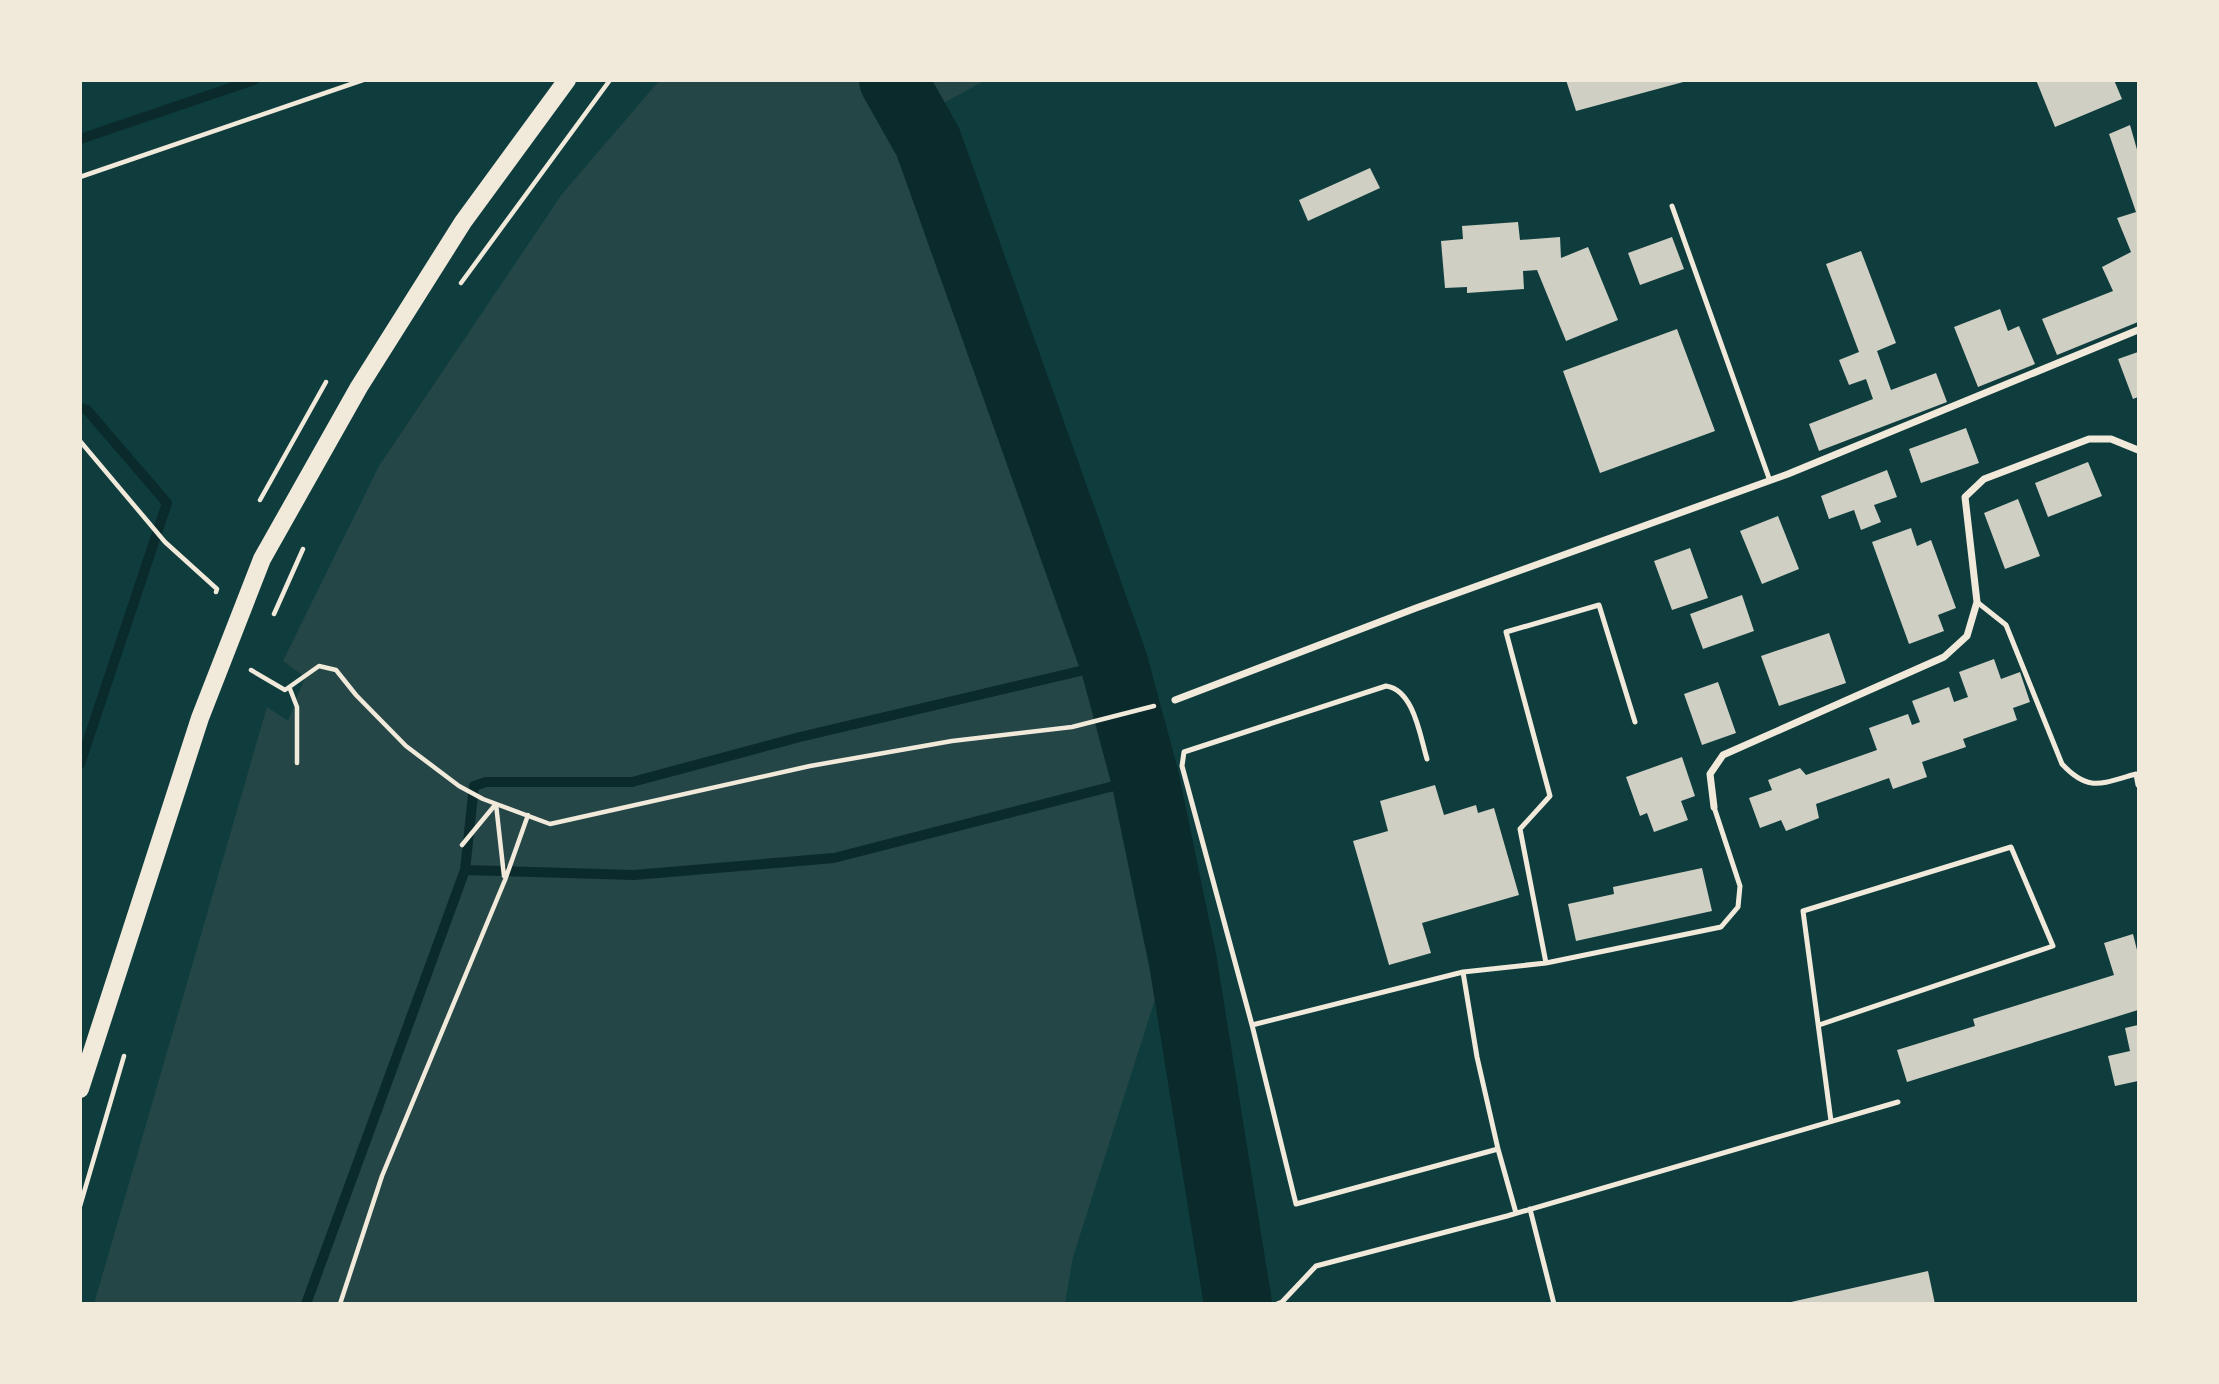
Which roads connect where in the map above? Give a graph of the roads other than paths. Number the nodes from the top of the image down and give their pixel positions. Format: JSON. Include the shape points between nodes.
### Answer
{"nodes":[{"id":1,"x":567,"y":80,"type":"edge"},
{"id":2,"x":1672,"y":206,"type":"dead end"},
{"id":3,"x":2138,"y":330,"type":"edge"},
{"id":4,"x":2138,"y":450,"type":"edge"},
{"id":5,"x":1770,"y":481,"type":"junction"},
{"id":6,"x":1977,"y":602,"type":"junction"},
{"id":7,"x":1175,"y":700,"type":"dead end"},
{"id":8,"x":1634,"y":722,"type":"dead end"},
{"id":9,"x":1427,"y":759,"type":"dead end"},
{"id":10,"x":2138,"y":785,"type":"edge"},
{"id":11,"x":1714,"y":807,"type":"joint"},
{"id":12,"x":1546,"y":963,"type":"junction"},
{"id":13,"x":1463,"y":972,"type":"junction"},
{"id":14,"x":1252,"y":1025,"type":"junction"},
{"id":15,"x":1819,"y":1025,"type":"junction"},
{"id":16,"x":80,"y":1089,"type":"edge"},
{"id":17,"x":1898,"y":1102,"type":"dead end"},
{"id":18,"x":1831,"y":1121,"type":"junction"},
{"id":19,"x":1498,"y":1149,"type":"junction"},
{"id":20,"x":1530,"y":1209,"type":"junction"},
{"id":21,"x":1516,"y":1213,"type":"junction"},
{"id":22,"x":1279,"y":1303,"type":"edge"},
{"id":23,"x":1554,"y":1304,"type":"edge"}],
"edges":[{"from":1,"to":16,"type":"main road","via":[[463,222],[359,387],[262,559],[200,718]]},
{"from":2,"to":5,"type":"lane"},
{"from":3,"to":5,"type":"street"},
{"from":4,"to":6,"type":"street","via":[[2111,439],[2089,439],[1984,479],[1965,497]]},
{"from":5,"to":7,"type":"street"},
{"from":6,"to":10,"type":"lane","via":[[2006,625],[2062,764],[2076,779],[2091,785],[2136,774]]},
{"from":6,"to":11,"type":"street","via":[[1967,636],[1944,657],[1723,755],[1710,774]]},
{"from":8,"to":12,"type":"lane","via":[[1599,605],[1506,632],[1550,796],[1520,829]]},
{"from":9,"to":14,"type":"lane","via":[[1407,701],[1394,687],[1386,686],[1184,752],[1182,766]]},
{"from":11,"to":12,"type":"lane","via":[[1740,886],[1738,907],[1721,927]]},
{"from":12,"to":13,"type":"lane"},
{"from":13,"to":14,"type":"lane"},
{"from":13,"to":19,"type":"lane"},
{"from":14,"to":19,"type":"lane","via":[[1296,1204]]},
{"from":15,"to":15,"type":"lane","via":[[1803,911],[2011,847],[2053,946]]},
{"from":15,"to":18,"type":"lane"},
{"from":17,"to":18,"type":"lane"},
{"from":18,"to":20,"type":"lane"},
{"from":19,"to":21,"type":"lane"},
{"from":20,"to":21,"type":"lane"},
{"from":20,"to":23,"type":"lane"},
{"from":21,"to":22,"type":"lane","via":[[1316,1266]]}]}
